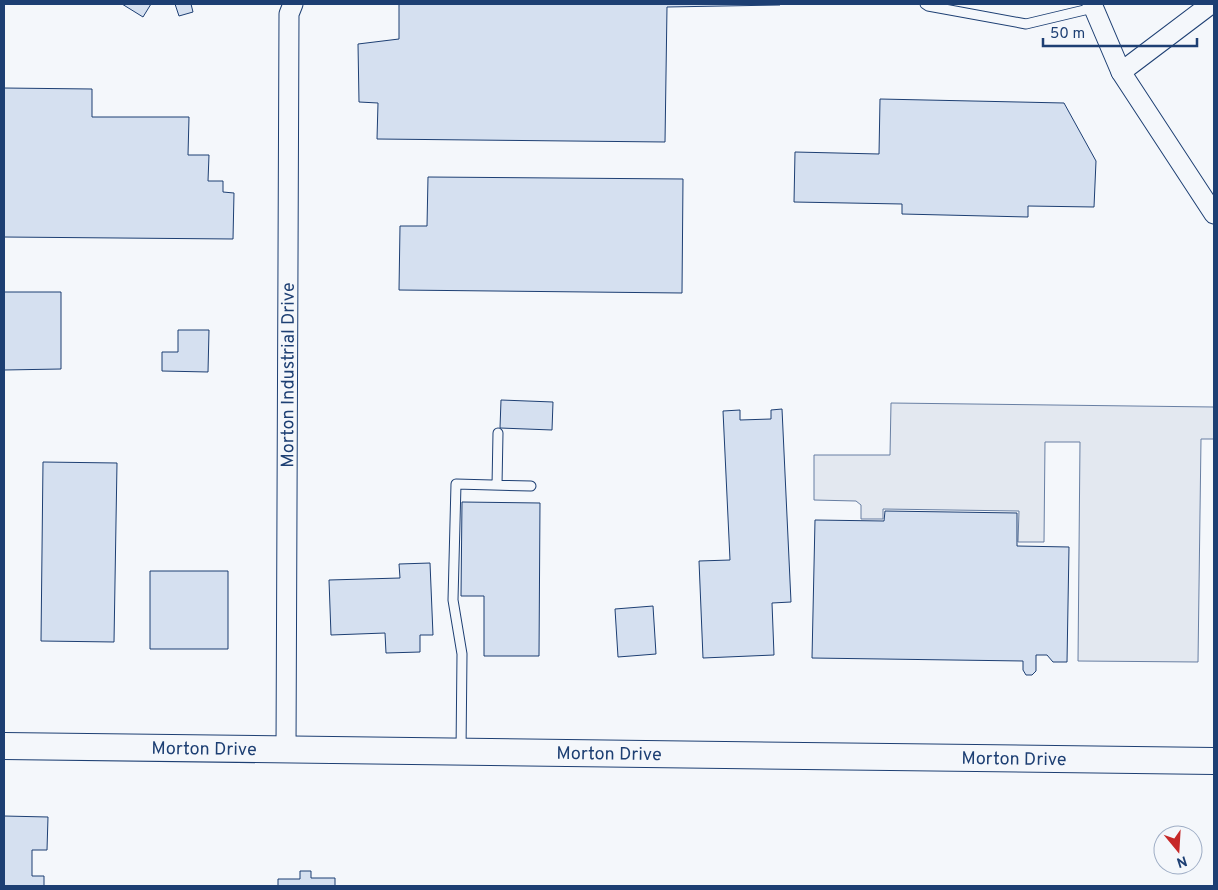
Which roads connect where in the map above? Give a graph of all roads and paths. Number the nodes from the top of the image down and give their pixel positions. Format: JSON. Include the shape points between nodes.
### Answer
{"nodes":[{"id":1,"x":293,"y":4,"type":"edge"},
{"id":2,"x":926,"y":4,"type":"edge"},
{"id":3,"x":1211,"y":4,"type":"edge"},
{"id":4,"x":1093,"y":6,"type":"edge"},
{"id":5,"x":960,"y":8,"type":"edge"},
{"id":6,"x":1121,"y":72,"type":"junction"},
{"id":7,"x":1214,"y":214,"type":"edge"},
{"id":8,"x":498,"y":434,"type":"dead end"},
{"id":9,"x":497,"y":485,"type":"junction"},
{"id":10,"x":531,"y":486,"type":"dead end"},
{"id":11,"x":4,"y":746,"type":"edge"},
{"id":12,"x":286,"y":749,"type":"junction"},
{"id":13,"x":461,"y":751,"type":"junction"},
{"id":14,"x":1214,"y":761,"type":"edge"}],
"edges":[{"from":1,"to":12,"type":"street","name":"Morton Industrial Drive","via":[[289,14]]},
{"from":2,"to":5,"type":"lane"},
{"from":3,"to":6,"type":"street"},
{"from":4,"to":5,"type":"lane","via":[[1026,24]]},
{"from":4,"to":6,"type":"street"},
{"from":6,"to":7,"type":"street"},
{"from":8,"to":9,"type":"lane"},
{"from":9,"to":10,"type":"lane"},
{"from":9,"to":13,"type":"lane","via":[[456,484],[453,600],[462,654]]},
{"from":11,"to":12,"type":"street","name":"Morton Drive"},
{"from":12,"to":13,"type":"street","name":"Morton Drive"},
{"from":13,"to":14,"type":"street","name":"Morton Drive"}]}
